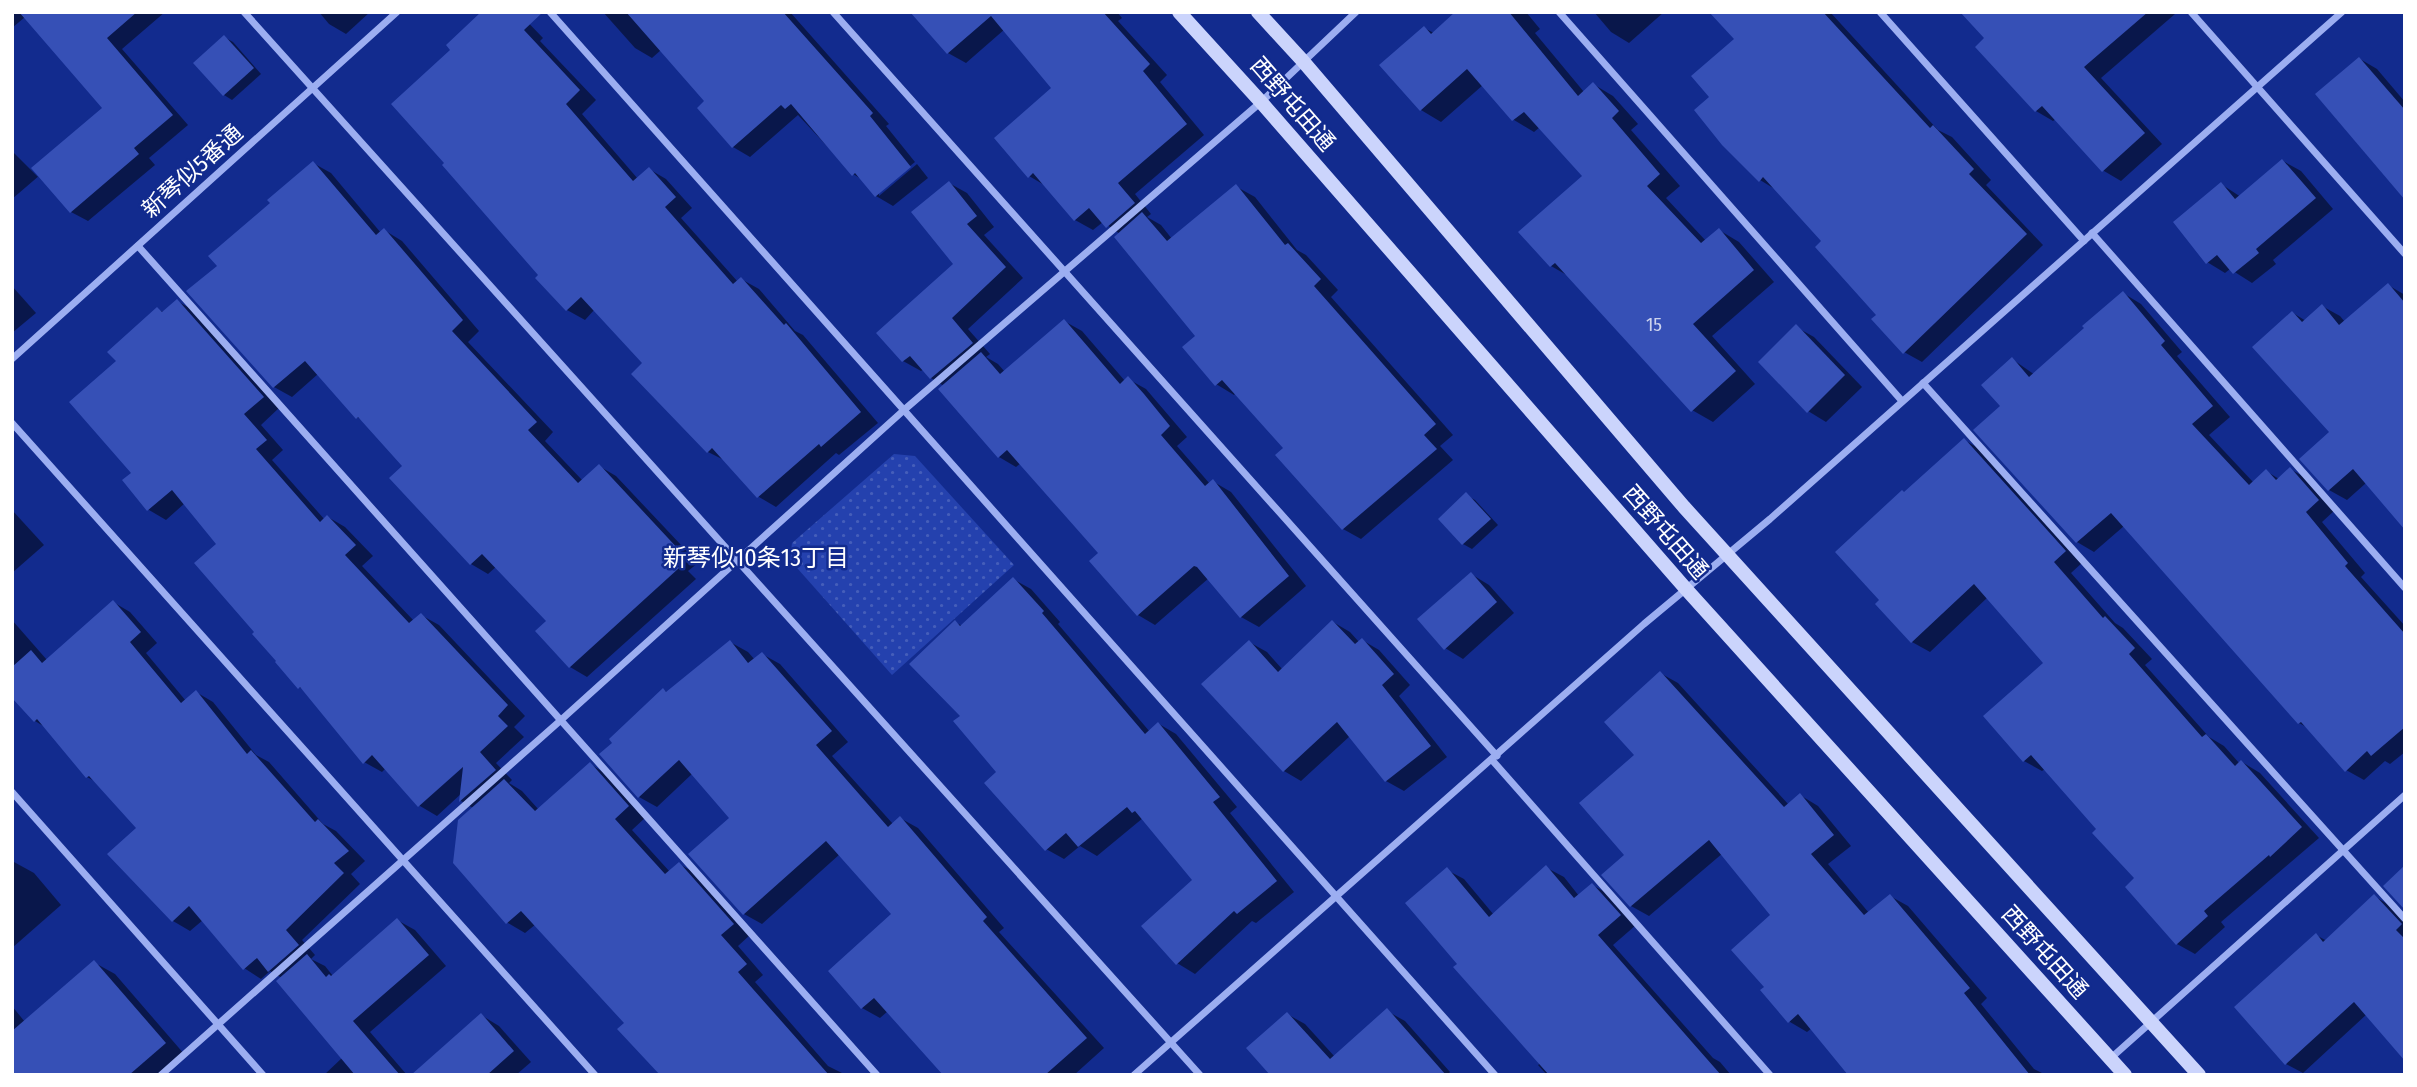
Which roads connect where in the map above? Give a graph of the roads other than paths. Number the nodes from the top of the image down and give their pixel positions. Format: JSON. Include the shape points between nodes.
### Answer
{"nodes":[{"id":1,"x":244,"y":12,"type":"edge"},
{"id":2,"x":397,"y":12,"type":"edge"},
{"id":3,"x":550,"y":12,"type":"edge"},
{"id":4,"x":833,"y":12,"type":"edge"},
{"id":5,"x":1180,"y":12,"type":"edge"},
{"id":6,"x":1258,"y":12,"type":"edge"},
{"id":7,"x":1356,"y":12,"type":"edge"},
{"id":8,"x":1559,"y":12,"type":"edge"},
{"id":9,"x":1880,"y":12,"type":"edge"},
{"id":10,"x":2191,"y":12,"type":"edge"},
{"id":11,"x":2342,"y":12,"type":"edge"},
{"id":12,"x":1302,"y":60,"type":"junction"},
{"id":13,"x":2257,"y":87,"type":"junction"},
{"id":14,"x":313,"y":88,"type":"junction"},
{"id":15,"x":1261,"y":102,"type":"junction"},
{"id":16,"x":2092,"y":233,"type":"junction"},
{"id":17,"x":2084,"y":241,"type":"junction"},
{"id":18,"x":138,"y":246,"type":"junction"},
{"id":19,"x":2405,"y":254,"type":"edge"},
{"id":20,"x":1063,"y":270,"type":"junction"},
{"id":21,"x":12,"y":359,"type":"edge"},
{"id":22,"x":1923,"y":383,"type":"junction"},
{"id":23,"x":1902,"y":401,"type":"junction"},
{"id":24,"x":904,"y":410,"type":"junction"},
{"id":25,"x":12,"y":424,"type":"edge"},
{"id":26,"x":1727,"y":555,"type":"junction"},
{"id":27,"x":737,"y":559,"type":"junction"},
{"id":28,"x":2405,"y":588,"type":"edge"},
{"id":29,"x":1686,"y":589,"type":"junction"},
{"id":30,"x":561,"y":720,"type":"junction"},
{"id":31,"x":1494,"y":758,"type":"junction"},
{"id":32,"x":12,"y":792,"type":"edge"},
{"id":33,"x":2405,"y":795,"type":"edge"},
{"id":34,"x":15,"y":802,"type":"edge"},
{"id":35,"x":2343,"y":849,"type":"junction"},
{"id":36,"x":402,"y":860,"type":"junction"},
{"id":37,"x":1336,"y":897,"type":"junction"},
{"id":38,"x":2405,"y":919,"type":"edge"},
{"id":39,"x":2153,"y":1022,"type":"junction"},
{"id":40,"x":218,"y":1024,"type":"junction"},
{"id":41,"x":1171,"y":1042,"type":"junction"},
{"id":42,"x":2110,"y":1059,"type":"junction"},
{"id":43,"x":162,"y":1075,"type":"edge"},
{"id":44,"x":263,"y":1075,"type":"edge"},
{"id":45,"x":595,"y":1075,"type":"edge"},
{"id":46,"x":877,"y":1075,"type":"edge"},
{"id":47,"x":1133,"y":1075,"type":"edge"},
{"id":48,"x":1200,"y":1075,"type":"edge"},
{"id":49,"x":1495,"y":1075,"type":"edge"},
{"id":50,"x":1770,"y":1075,"type":"edge"},
{"id":51,"x":2125,"y":1075,"type":"edge"},
{"id":52,"x":2199,"y":1075,"type":"edge"}],
"edges":[{"from":1,"to":14,"type":"street"},
{"from":2,"to":14,"type":"street","name":"新琴似5番通"},
{"from":3,"to":24,"type":"street"},
{"from":4,"to":20,"type":"street"},
{"from":5,"to":15,"type":"street","name":"西野屯田通"},
{"from":6,"to":12,"type":"street","name":"西野屯田通"},
{"from":7,"to":12,"type":"street"},
{"from":8,"to":23,"type":"street"},
{"from":9,"to":17,"type":"street"},
{"from":10,"to":13,"type":"street"},
{"from":11,"to":13,"type":"street"},
{"from":12,"to":15,"type":"street"},
{"from":12,"to":26,"type":"street","name":"西野屯田通"},
{"from":13,"to":16,"type":"street"},
{"from":13,"to":19,"type":"street"},
{"from":14,"to":18,"type":"street","name":"新琴似5番通"},
{"from":14,"to":27,"type":"street"},
{"from":15,"to":20,"type":"street"},
{"from":15,"to":29,"type":"street","name":"西野屯田通"},
{"from":16,"to":17,"type":"street"},
{"from":16,"to":28,"type":"street"},
{"from":17,"to":22,"type":"street"},
{"from":18,"to":21,"type":"street","name":"新琴似5番通"},
{"from":18,"to":30,"type":"street"},
{"from":20,"to":24,"type":"street"},
{"from":20,"to":31,"type":"street"},
{"from":22,"to":23,"type":"street"},
{"from":22,"to":35,"type":"street"},
{"from":23,"to":26,"type":"street"},
{"from":24,"to":27,"type":"street"},
{"from":24,"to":37,"type":"street"},
{"from":25,"to":36,"type":"street"},
{"from":26,"to":29,"type":"street"},
{"from":26,"to":39,"type":"street","name":"西野屯田通"},
{"from":27,"to":30,"type":"street"},
{"from":27,"to":41,"type":"street"},
{"from":29,"to":31,"type":"street"},
{"from":29,"to":42,"type":"street","name":"西野屯田通"},
{"from":30,"to":36,"type":"street"},
{"from":30,"to":46,"type":"street"},
{"from":31,"to":37,"type":"street"},
{"from":31,"to":50,"type":"street"},
{"from":32,"to":34,"type":"street"},
{"from":33,"to":35,"type":"street"},
{"from":34,"to":40,"type":"street"},
{"from":35,"to":38,"type":"street"},
{"from":35,"to":39,"type":"street"},
{"from":36,"to":40,"type":"street"},
{"from":36,"to":45,"type":"street"},
{"from":37,"to":41,"type":"street"},
{"from":37,"to":49,"type":"street"},
{"from":39,"to":42,"type":"street"},
{"from":39,"to":52,"type":"street","name":"西野屯田通"},
{"from":40,"to":43,"type":"street"},
{"from":40,"to":44,"type":"street"},
{"from":41,"to":47,"type":"street"},
{"from":41,"to":48,"type":"street"},
{"from":42,"to":51,"type":"street","name":"西野屯田通"}]}
